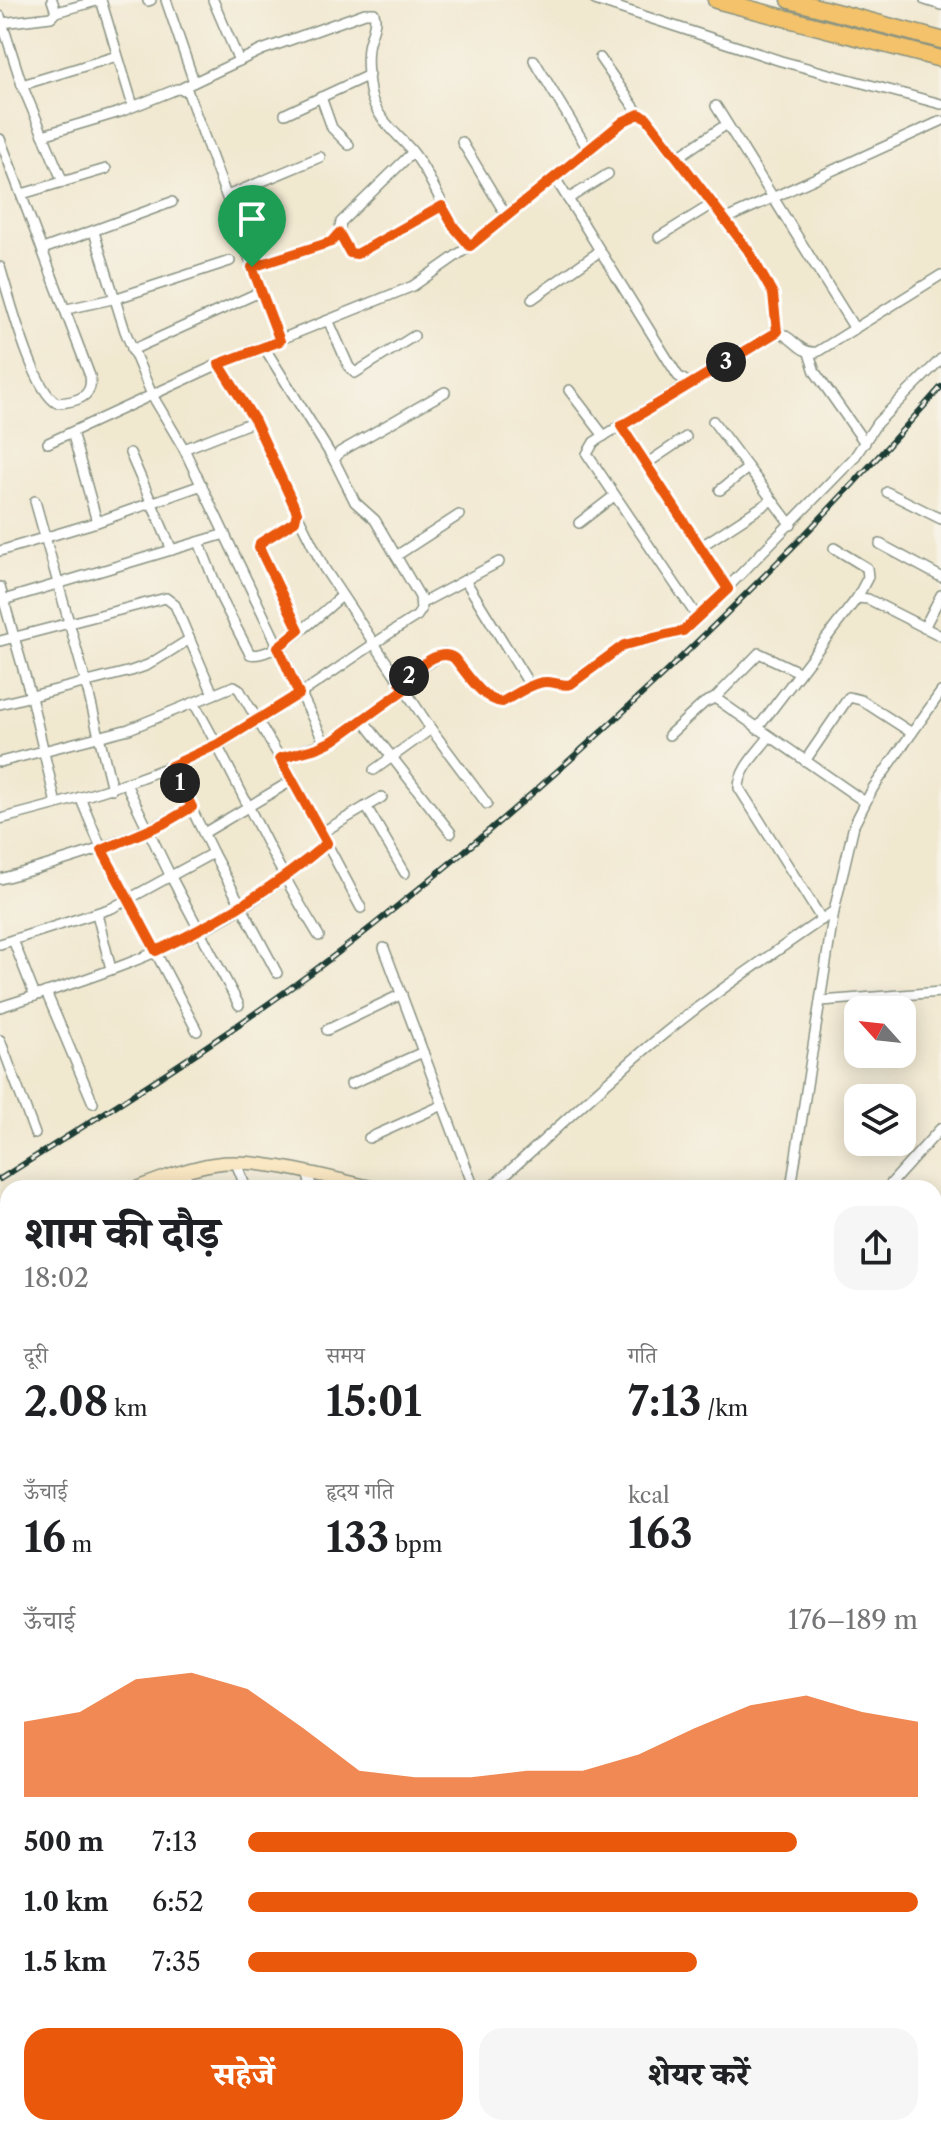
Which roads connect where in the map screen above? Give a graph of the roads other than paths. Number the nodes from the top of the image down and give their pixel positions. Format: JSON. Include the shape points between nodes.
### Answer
{"nodes":[{"id":1,"x":52,"y":0,"type":"edge"},
{"id":2,"x":101,"y":0,"type":"edge"},
{"id":3,"x":166,"y":0,"type":"edge"},
{"id":4,"x":213,"y":0,"type":"edge"},
{"id":5,"x":595,"y":0,"type":"edge"},
{"id":6,"x":716,"y":0,"type":"edge"},
{"id":7,"x":790,"y":0,"type":"edge"},
{"id":8,"x":925,"y":0,"type":"edge"},
{"id":9,"x":941,"y":5,"type":"edge"},
{"id":10,"x":56,"y":12,"type":"junction"},
{"id":11,"x":1,"y":20,"type":"edge"},
{"id":12,"x":4,"y":38,"type":"edge"},
{"id":13,"x":941,"y":40,"type":"edge"},
{"id":14,"x":117,"y":56,"type":"junction"},
{"id":15,"x":600,"y":58,"type":"dead end"},
{"id":16,"x":941,"y":59,"type":"edge"},
{"id":17,"x":534,"y":60,"type":"dead end"},
{"id":18,"x":239,"y":61,"type":"junction"},
{"id":19,"x":369,"y":75,"type":"junction"},
{"id":20,"x":194,"y":82,"type":"junction"},
{"id":21,"x":22,"y":85,"type":"junction"},
{"id":22,"x":182,"y":88,"type":"junction"},
{"id":23,"x":321,"y":97,"type":"junction"},
{"id":24,"x":941,"y":104,"type":"edge"},
{"id":25,"x":133,"y":106,"type":"junction"},
{"id":26,"x":716,"y":106,"type":"dead end"},
{"id":27,"x":285,"y":114,"type":"dead end"},
{"id":28,"x":639,"y":114,"type":"junction"},
{"id":29,"x":941,"y":121,"type":"edge"},
{"id":30,"x":727,"y":124,"type":"junction"},
{"id":31,"x":43,"y":135,"type":"junction"},
{"id":32,"x":0,"y":139,"type":"edge"},
{"id":33,"x":462,"y":142,"type":"dead end"},
{"id":34,"x":349,"y":145,"type":"dead end"},
{"id":35,"x":589,"y":151,"type":"junction"},
{"id":36,"x":412,"y":153,"type":"junction"},
{"id":37,"x":320,"y":157,"type":"dead end"},
{"id":38,"x":678,"y":157,"type":"junction"},
{"id":39,"x":106,"y":169,"type":"dead end"},
{"id":40,"x":608,"y":174,"type":"dead end"},
{"id":41,"x":555,"y":178,"type":"junction"},
{"id":42,"x":63,"y":182,"type":"junction"},
{"id":43,"x":22,"y":194,"type":"junction"},
{"id":44,"x":227,"y":196,"type":"junction"},
{"id":45,"x":774,"y":197,"type":"junction"},
{"id":46,"x":568,"y":199,"type":"junction"},
{"id":47,"x":172,"y":202,"type":"dead end"},
{"id":48,"x":714,"y":203,"type":"junction"},
{"id":49,"x":442,"y":206,"type":"junction"},
{"id":50,"x":506,"y":215,"type":"junction"},
{"id":51,"x":726,"y":219,"type":"junction"},
{"id":52,"x":94,"y":232,"type":"junction"},
{"id":53,"x":339,"y":233,"type":"junction"},
{"id":54,"x":659,"y":237,"type":"dead end"},
{"id":55,"x":470,"y":246,"type":"junction"},
{"id":56,"x":43,"y":249,"type":"junction"},
{"id":57,"x":600,"y":251,"type":"junction"},
{"id":58,"x":230,"y":261,"type":"dead end"},
{"id":59,"x":0,"y":267,"type":"edge"},
{"id":60,"x":252,"y":267,"type":"junction"},
{"id":61,"x":941,"y":275,"type":"edge"},
{"id":62,"x":262,"y":291,"type":"junction"},
{"id":63,"x":117,"y":298,"type":"junction"},
{"id":64,"x":532,"y":299,"type":"dead end"},
{"id":65,"x":67,"y":309,"type":"junction"},
{"id":66,"x":329,"y":322,"type":"junction"},
{"id":67,"x":855,"y":329,"type":"junction"},
{"id":68,"x":777,"y":332,"type":"junction"},
{"id":69,"x":414,"y":336,"type":"dead end"},
{"id":70,"x":280,"y":341,"type":"junction"},
{"id":71,"x":264,"y":347,"type":"junction"},
{"id":72,"x":132,"y":350,"type":"junction"},
{"id":73,"x":809,"y":353,"type":"junction"},
{"id":74,"x":941,"y":359,"type":"edge"},
{"id":75,"x":219,"y":364,"type":"junction"},
{"id":76,"x":689,"y":383,"type":"junction"},
{"id":77,"x":569,"y":390,"type":"dead end"},
{"id":78,"x":445,"y":392,"type":"dead end"},
{"id":79,"x":152,"y":395,"type":"junction"},
{"id":80,"x":255,"y":421,"type":"junction"},
{"id":81,"x":713,"y":421,"type":"dead end"},
{"id":82,"x":621,"y":426,"type":"junction"},
{"id":83,"x":72,"y":432,"type":"junction"},
{"id":84,"x":604,"y":436,"type":"junction"},
{"id":85,"x":686,"y":437,"type":"dead end"},
{"id":86,"x":48,"y":443,"type":"dead end"},
{"id":87,"x":865,"y":443,"type":"junction"},
{"id":88,"x":184,"y":449,"type":"junction"},
{"id":89,"x":130,"y":453,"type":"dead end"},
{"id":90,"x":334,"y":460,"type":"junction"},
{"id":91,"x":646,"y":464,"type":"junction"},
{"id":92,"x":748,"y":468,"type":"junction"},
{"id":93,"x":202,"y":485,"type":"junction"},
{"id":94,"x":720,"y":490,"type":"dead end"},
{"id":95,"x":887,"y":492,"type":"dead end"},
{"id":96,"x":614,"y":496,"type":"junction"},
{"id":97,"x":772,"y":500,"type":"junction"},
{"id":98,"x":35,"y":501,"type":"dead end"},
{"id":99,"x":150,"y":504,"type":"junction"},
{"id":100,"x":459,"y":515,"type":"dead end"},
{"id":101,"x":298,"y":516,"type":"junction"},
{"id":102,"x":941,"y":519,"type":"edge"},
{"id":103,"x":97,"y":522,"type":"junction"},
{"id":104,"x":579,"y":523,"type":"dead end"},
{"id":105,"x":791,"y":525,"type":"junction"},
{"id":106,"x":225,"y":534,"type":"junction"},
{"id":107,"x":45,"y":536,"type":"junction"},
{"id":108,"x":199,"y":542,"type":"junction"},
{"id":109,"x":880,"y":544,"type":"dead end"},
{"id":110,"x":700,"y":547,"type":"junction"},
{"id":111,"x":834,"y":548,"type":"dead end"},
{"id":112,"x":172,"y":550,"type":"junction"},
{"id":113,"x":0,"y":551,"type":"edge"},
{"id":114,"x":396,"y":556,"type":"junction"},
{"id":115,"x":499,"y":562,"type":"dead end"},
{"id":116,"x":941,"y":577,"type":"edge"},
{"id":117,"x":465,"y":580,"type":"junction"},
{"id":118,"x":58,"y":583,"type":"junction"},
{"id":119,"x":0,"y":587,"type":"edge"},
{"id":120,"x":728,"y":589,"type":"junction"},
{"id":121,"x":941,"y":595,"type":"edge"},
{"id":122,"x":342,"y":596,"type":"junction"},
{"id":123,"x":857,"y":598,"type":"junction"},
{"id":124,"x":2,"y":601,"type":"edge"},
{"id":125,"x":422,"y":603,"type":"junction"},
{"id":126,"x":698,"y":618,"type":"junction"},
{"id":127,"x":69,"y":623,"type":"junction"},
{"id":128,"x":924,"y":628,"type":"junction"},
{"id":129,"x":299,"y":630,"type":"junction"},
{"id":130,"x":941,"y":636,"type":"edge"},
{"id":131,"x":14,"y":638,"type":"junction"},
{"id":132,"x":190,"y":639,"type":"junction"},
{"id":133,"x":0,"y":641,"type":"edge"},
{"id":134,"x":374,"y":642,"type":"junction"},
{"id":135,"x":278,"y":647,"type":"junction"},
{"id":136,"x":799,"y":672,"type":"junction"},
{"id":137,"x":86,"y":683,"type":"junction"},
{"id":138,"x":402,"y":686,"type":"junction"},
{"id":139,"x":531,"y":687,"type":"junction"},
{"id":140,"x":941,"y":692,"type":"edge"},
{"id":141,"x":213,"y":694,"type":"junction"},
{"id":142,"x":299,"y":694,"type":"junction"},
{"id":143,"x":31,"y":697,"type":"junction"},
{"id":144,"x":715,"y":698,"type":"junction"},
{"id":145,"x":194,"y":703,"type":"junction"},
{"id":146,"x":0,"y":704,"type":"edge"},
{"id":147,"x":937,"y":706,"type":"edge"},
{"id":148,"x":363,"y":720,"type":"junction"},
{"id":149,"x":258,"y":721,"type":"junction"},
{"id":150,"x":431,"y":729,"type":"junction"},
{"id":151,"x":757,"y":729,"type":"junction"},
{"id":152,"x":912,"y":733,"type":"junction"},
{"id":153,"x":669,"y":735,"type":"dead end"},
{"id":154,"x":769,"y":737,"type":"junction"},
{"id":155,"x":98,"y":738,"type":"junction"},
{"id":156,"x":218,"y":744,"type":"junction"},
{"id":157,"x":325,"y":744,"type":"junction"},
{"id":158,"x":43,"y":752,"type":"junction"},
{"id":159,"x":280,"y":758,"type":"junction"},
{"id":160,"x":392,"y":758,"type":"junction"},
{"id":161,"x":805,"y":761,"type":"junction"},
{"id":162,"x":0,"y":762,"type":"edge"},
{"id":163,"x":171,"y":766,"type":"junction"},
{"id":164,"x":374,"y":770,"type":"dead end"},
{"id":165,"x":293,"y":780,"type":"junction"},
{"id":166,"x":126,"y":784,"type":"junction"},
{"id":167,"x":112,"y":789,"type":"junction"},
{"id":168,"x":80,"y":797,"type":"junction"},
{"id":169,"x":382,"y":797,"type":"dead end"},
{"id":170,"x":865,"y":802,"type":"junction"},
{"id":171,"x":56,"y":804,"type":"junction"},
{"id":172,"x":487,"y":804,"type":"dead end"},
{"id":173,"x":366,"y":806,"type":"junction"},
{"id":174,"x":192,"y":807,"type":"junction"},
{"id":175,"x":248,"y":808,"type":"junction"},
{"id":176,"x":0,"y":819,"type":"edge"},
{"id":177,"x":147,"y":829,"type":"junction"},
{"id":178,"x":204,"y":833,"type":"junction"},
{"id":179,"x":321,"y":833,"type":"junction"},
{"id":180,"x":451,"y":833,"type":"dead end"},
{"id":181,"x":327,"y":843,"type":"junction"},
{"id":182,"x":102,"y":850,"type":"junction"},
{"id":183,"x":213,"y":853,"type":"junction"},
{"id":184,"x":405,"y":873,"type":"dead end"},
{"id":185,"x":170,"y":875,"type":"junction"},
{"id":186,"x":0,"y":879,"type":"edge"},
{"id":187,"x":284,"y":879,"type":"junction"},
{"id":188,"x":129,"y":900,"type":"junction"},
{"id":189,"x":242,"y":907,"type":"junction"},
{"id":190,"x":361,"y":908,"type":"dead end"},
{"id":191,"x":834,"y":911,"type":"junction"},
{"id":192,"x":97,"y":914,"type":"junction"},
{"id":193,"x":822,"y":920,"type":"junction"},
{"id":194,"x":200,"y":931,"type":"junction"},
{"id":195,"x":319,"y":936,"type":"dead end"},
{"id":196,"x":13,"y":940,"type":"junction"},
{"id":197,"x":0,"y":944,"type":"edge"},
{"id":198,"x":384,"y":948,"type":"dead end"},
{"id":199,"x":156,"y":951,"type":"junction"},
{"id":200,"x":111,"y":969,"type":"junction"},
{"id":201,"x":277,"y":973,"type":"dead end"},
{"id":202,"x":46,"y":992,"type":"junction"},
{"id":203,"x":941,"y":992,"type":"edge"},
{"id":204,"x":402,"y":994,"type":"junction"},
{"id":205,"x":35,"y":996,"type":"junction"},
{"id":206,"x":821,"y":1001,"type":"junction"},
{"id":207,"x":239,"y":1005,"type":"dead end"},
{"id":208,"x":0,"y":1007,"type":"edge"},
{"id":209,"x":327,"y":1030,"type":"dead end"},
{"id":210,"x":197,"y":1031,"type":"dead end"},
{"id":211,"x":0,"y":1040,"type":"edge"},
{"id":212,"x":423,"y":1052,"type":"junction"},
{"id":213,"x":351,"y":1084,"type":"dead end"},
{"id":214,"x":93,"y":1103,"type":"dead end"},
{"id":215,"x":443,"y":1105,"type":"junction"},
{"id":216,"x":941,"y":1128,"type":"edge"},
{"id":217,"x":35,"y":1134,"type":"dead end"},
{"id":218,"x":369,"y":1138,"type":"dead end"},
{"id":219,"x":236,"y":1163,"type":"junction"},
{"id":220,"x":184,"y":1171,"type":"junction"},
{"id":221,"x":307,"y":1173,"type":"junction"},
{"id":222,"x":159,"y":1180,"type":"edge"},
{"id":223,"x":187,"y":1180,"type":"edge"},
{"id":224,"x":243,"y":1180,"type":"edge"},
{"id":225,"x":309,"y":1180,"type":"edge"},
{"id":226,"x":339,"y":1180,"type":"edge"},
{"id":227,"x":471,"y":1180,"type":"edge"},
{"id":228,"x":499,"y":1180,"type":"edge"},
{"id":229,"x":792,"y":1180,"type":"edge"},
{"id":230,"x":894,"y":1180,"type":"edge"}],
"edges":[{"from":1,"to":10,"type":"street"},
{"from":2,"to":10,"type":"street"},
{"from":2,"to":14,"type":"street"},
{"from":3,"to":20,"type":"street"},
{"from":4,"to":18,"type":"street"},
{"from":5,"to":24,"type":"street","via":[[781,61]]},
{"from":6,"to":16,"type":"highway"},
{"from":7,"to":13,"type":"highway"},
{"from":8,"to":9,"type":"street"},
{"from":10,"to":11,"type":"street","via":[[51,17]]},
{"from":11,"to":12,"type":"street"},
{"from":12,"to":21,"type":"street"},
{"from":14,"to":21,"type":"street"},
{"from":14,"to":25,"type":"street"},
{"from":15,"to":28,"type":"street"},
{"from":17,"to":35,"type":"street"},
{"from":18,"to":19,"type":"street","via":[[370,12],[376,17],[368,45]]},
{"from":18,"to":20,"type":"street"},
{"from":19,"to":23,"type":"street"},
{"from":19,"to":36,"type":"street","via":[[380,116]]},
{"from":20,"to":22,"type":"street"},
{"from":21,"to":31,"type":"street"},
{"from":22,"to":25,"type":"street"},
{"from":22,"to":44,"type":"street","via":[[189,94]]},
{"from":23,"to":27,"type":"street"},
{"from":23,"to":34,"type":"street","via":[[332,128]]},
{"from":25,"to":31,"type":"street"},
{"from":26,"to":30,"type":"street"},
{"from":28,"to":35,"type":"street"},
{"from":28,"to":38,"type":"street"},
{"from":29,"to":45,"type":"street"},
{"from":30,"to":38,"type":"street"},
{"from":30,"to":45,"type":"street"},
{"from":31,"to":42,"type":"street"},
{"from":32,"to":43,"type":"street"},
{"from":33,"to":50,"type":"street"},
{"from":35,"to":41,"type":"street"},
{"from":36,"to":49,"type":"street"},
{"from":36,"to":53,"type":"street","via":[[345,218]]},
{"from":37,"to":44,"type":"street"},
{"from":38,"to":48,"type":"street"},
{"from":39,"to":42,"type":"street"},
{"from":40,"to":46,"type":"street"},
{"from":41,"to":46,"type":"street"},
{"from":41,"to":50,"type":"street"},
{"from":42,"to":43,"type":"street"},
{"from":43,"to":56,"type":"street"},
{"from":44,"to":60,"type":"street"},
{"from":45,"to":51,"type":"street"},
{"from":45,"to":67,"type":"street"},
{"from":46,"to":57,"type":"street"},
{"from":47,"to":52,"type":"street"},
{"from":48,"to":51,"type":"street"},
{"from":48,"to":54,"type":"street"},
{"from":49,"to":53,"type":"street","via":[[357,254],[350,253]]},
{"from":49,"to":55,"type":"street"},
{"from":50,"to":55,"type":"street"},
{"from":51,"to":68,"type":"street","via":[[769,285]]},
{"from":52,"to":56,"type":"street"},
{"from":52,"to":63,"type":"street"},
{"from":53,"to":60,"type":"street","via":[[331,242]]},
{"from":55,"to":66,"type":"street","via":[[413,286]]},
{"from":56,"to":65,"type":"street"},
{"from":57,"to":64,"type":"street"},
{"from":57,"to":76,"type":"street","via":[[678,376]]},
{"from":58,"to":63,"type":"street"},
{"from":59,"to":65,"type":"street","via":[[39,379],[49,398],[62,404],[84,397],[92,383]]},
{"from":60,"to":62,"type":"street"},
{"from":61,"to":67,"type":"street"},
{"from":62,"to":70,"type":"street"},
{"from":62,"to":72,"type":"street"},
{"from":63,"to":65,"type":"street"},
{"from":63,"to":72,"type":"street"},
{"from":66,"to":69,"type":"street","via":[[355,373]]},
{"from":66,"to":70,"type":"street"},
{"from":67,"to":73,"type":"street"},
{"from":68,"to":73,"type":"street"},
{"from":68,"to":76,"type":"street"},
{"from":70,"to":71,"type":"street"},
{"from":71,"to":75,"type":"street"},
{"from":71,"to":90,"type":"street"},
{"from":72,"to":79,"type":"street"},
{"from":73,"to":87,"type":"street","via":[[815,372]]},
{"from":74,"to":87,"type":"street","via":[[877,423]]},
{"from":75,"to":79,"type":"street"},
{"from":75,"to":80,"type":"street"},
{"from":76,"to":82,"type":"street"},
{"from":77,"to":84,"type":"street"},
{"from":78,"to":90,"type":"street"},
{"from":79,"to":83,"type":"street"},
{"from":79,"to":88,"type":"street"},
{"from":80,"to":88,"type":"street"},
{"from":80,"to":101,"type":"street"},
{"from":81,"to":92,"type":"street"},
{"from":82,"to":84,"type":"street"},
{"from":82,"to":91,"type":"street"},
{"from":83,"to":86,"type":"street"},
{"from":83,"to":103,"type":"street"},
{"from":84,"to":96,"type":"street","via":[[587,454]]},
{"from":85,"to":91,"type":"street"},
{"from":87,"to":105,"type":"street"},
{"from":88,"to":93,"type":"street"},
{"from":89,"to":99,"type":"street"},
{"from":90,"to":114,"type":"street","via":[[355,502],[375,520]]},
{"from":91,"to":110,"type":"street"},
{"from":92,"to":94,"type":"street"},
{"from":92,"to":97,"type":"street"},
{"from":93,"to":99,"type":"street"},
{"from":93,"to":106,"type":"street"},
{"from":95,"to":102,"type":"street"},
{"from":96,"to":104,"type":"street"},
{"from":96,"to":126,"type":"street"},
{"from":97,"to":105,"type":"street"},
{"from":97,"to":110,"type":"street"},
{"from":98,"to":107,"type":"street"},
{"from":99,"to":103,"type":"street"},
{"from":99,"to":112,"type":"street"},
{"from":100,"to":114,"type":"street"},
{"from":101,"to":122,"type":"street"},
{"from":101,"to":129,"type":"street","via":[[259,547]]},
{"from":103,"to":107,"type":"street"},
{"from":105,"to":120,"type":"street"},
{"from":106,"to":108,"type":"street"},
{"from":106,"to":135,"type":"street"},
{"from":107,"to":113,"type":"street"},
{"from":107,"to":118,"type":"street"},
{"from":108,"to":112,"type":"street"},
{"from":108,"to":135,"type":"street","via":[[247,651],[259,656]]},
{"from":109,"to":116,"type":"street"},
{"from":110,"to":120,"type":"street"},
{"from":111,"to":123,"type":"street","via":[[867,568]]},
{"from":112,"to":118,"type":"street"},
{"from":114,"to":125,"type":"street"},
{"from":115,"to":117,"type":"street"},
{"from":117,"to":125,"type":"street"},
{"from":117,"to":139,"type":"street"},
{"from":118,"to":124,"type":"street"},
{"from":118,"to":127,"type":"street"},
{"from":119,"to":124,"type":"street"},
{"from":120,"to":126,"type":"street"},
{"from":121,"to":128,"type":"street"},
{"from":122,"to":129,"type":"street"},
{"from":122,"to":134,"type":"street"},
{"from":123,"to":128,"type":"street"},
{"from":123,"to":136,"type":"street"},
{"from":124,"to":131,"type":"street"},
{"from":125,"to":134,"type":"street","via":[[417,616]]},
{"from":126,"to":139,"type":"street","via":[[677,634],[624,645],[571,684]]},
{"from":127,"to":131,"type":"street"},
{"from":127,"to":132,"type":"street","via":[[166,598],[175,605]]},
{"from":127,"to":137,"type":"street"},
{"from":128,"to":130,"type":"street"},
{"from":129,"to":135,"type":"street"},
{"from":131,"to":133,"type":"street"},
{"from":131,"to":143,"type":"street"},
{"from":132,"to":137,"type":"street","via":[[148,665]]},
{"from":132,"to":141,"type":"street"},
{"from":134,"to":138,"type":"street"},
{"from":134,"to":142,"type":"street"},
{"from":135,"to":142,"type":"street"},
{"from":136,"to":144,"type":"street","via":[[759,653]]},
{"from":136,"to":151,"type":"street"},
{"from":137,"to":143,"type":"street"},
{"from":137,"to":155,"type":"street"},
{"from":138,"to":139,"type":"street","via":[[444,653],[496,702]]},
{"from":138,"to":148,"type":"street"},
{"from":138,"to":150,"type":"street"},
{"from":140,"to":147,"type":"street"},
{"from":141,"to":145,"type":"street"},
{"from":141,"to":149,"type":"street","via":[[239,689]]},
{"from":142,"to":149,"type":"street"},
{"from":142,"to":157,"type":"street"},
{"from":143,"to":146,"type":"street"},
{"from":143,"to":158,"type":"street"},
{"from":144,"to":151,"type":"street"},
{"from":144,"to":153,"type":"street"},
{"from":145,"to":155,"type":"street"},
{"from":145,"to":156,"type":"street"},
{"from":147,"to":152,"type":"street"},
{"from":148,"to":157,"type":"street"},
{"from":148,"to":160,"type":"street"},
{"from":149,"to":156,"type":"street"},
{"from":149,"to":159,"type":"street"},
{"from":150,"to":160,"type":"street"},
{"from":150,"to":172,"type":"street"},
{"from":151,"to":154,"type":"street"},
{"from":152,"to":161,"type":"street","via":[[849,697]]},
{"from":152,"to":170,"type":"street"},
{"from":154,"to":161,"type":"street"},
{"from":154,"to":193,"type":"street","via":[[744,771],[739,788]]},
{"from":155,"to":158,"type":"street"},
{"from":155,"to":167,"type":"street"},
{"from":156,"to":163,"type":"street"},
{"from":156,"to":175,"type":"street"},
{"from":157,"to":159,"type":"street"},
{"from":158,"to":162,"type":"street"},
{"from":158,"to":171,"type":"street"},
{"from":159,"to":165,"type":"street"},
{"from":160,"to":164,"type":"street"},
{"from":160,"to":180,"type":"street"},
{"from":161,"to":170,"type":"street"},
{"from":163,"to":166,"type":"street"},
{"from":163,"to":174,"type":"street"},
{"from":165,"to":175,"type":"street"},
{"from":165,"to":179,"type":"street"},
{"from":166,"to":167,"type":"street"},
{"from":166,"to":177,"type":"street"},
{"from":167,"to":168,"type":"street"},
{"from":168,"to":171,"type":"street"},
{"from":168,"to":182,"type":"street"},
{"from":169,"to":173,"type":"street"},
{"from":170,"to":191,"type":"street","via":[[854,825]]},
{"from":171,"to":176,"type":"street"},
{"from":173,"to":179,"type":"street"},
{"from":173,"to":184,"type":"street"},
{"from":174,"to":177,"type":"street"},
{"from":174,"to":178,"type":"street"},
{"from":175,"to":178,"type":"street"},
{"from":175,"to":187,"type":"street"},
{"from":177,"to":182,"type":"street"},
{"from":177,"to":185,"type":"street"},
{"from":178,"to":183,"type":"street"},
{"from":179,"to":181,"type":"street"},
{"from":181,"to":187,"type":"street"},
{"from":181,"to":190,"type":"street"},
{"from":182,"to":186,"type":"street"},
{"from":182,"to":188,"type":"street"},
{"from":183,"to":185,"type":"street"},
{"from":183,"to":189,"type":"street"},
{"from":185,"to":188,"type":"street"},
{"from":185,"to":194,"type":"street"},
{"from":187,"to":189,"type":"street"},
{"from":187,"to":195,"type":"street"},
{"from":188,"to":192,"type":"street"},
{"from":188,"to":199,"type":"street"},
{"from":189,"to":194,"type":"street"},
{"from":189,"to":201,"type":"street"},
{"from":191,"to":193,"type":"street"},
{"from":191,"to":206,"type":"street"},
{"from":192,"to":196,"type":"street"},
{"from":192,"to":200,"type":"street"},
{"from":193,"to":228,"type":"street","via":[[667,1032]]},
{"from":194,"to":199,"type":"street"},
{"from":194,"to":207,"type":"street"},
{"from":196,"to":197,"type":"street"},
{"from":196,"to":205,"type":"street"},
{"from":198,"to":204,"type":"street"},
{"from":199,"to":200,"type":"street"},
{"from":199,"to":210,"type":"street"},
{"from":200,"to":202,"type":"street"},
{"from":202,"to":205,"type":"street"},
{"from":202,"to":214,"type":"street"},
{"from":203,"to":206,"type":"street"},
{"from":204,"to":209,"type":"street"},
{"from":204,"to":212,"type":"street"},
{"from":205,"to":208,"type":"street"},
{"from":206,"to":229,"type":"street"},
{"from":211,"to":217,"type":"street"},
{"from":212,"to":213,"type":"street"},
{"from":212,"to":215,"type":"street"},
{"from":215,"to":218,"type":"street"},
{"from":215,"to":227,"type":"street"},
{"from":216,"to":230,"type":"street"},
{"from":219,"to":220,"type":"street"},
{"from":219,"to":221,"type":"street"},
{"from":219,"to":224,"type":"street"},
{"from":220,"to":222,"type":"street"},
{"from":220,"to":223,"type":"street"},
{"from":221,"to":225,"type":"street"},
{"from":221,"to":226,"type":"street"}]}
